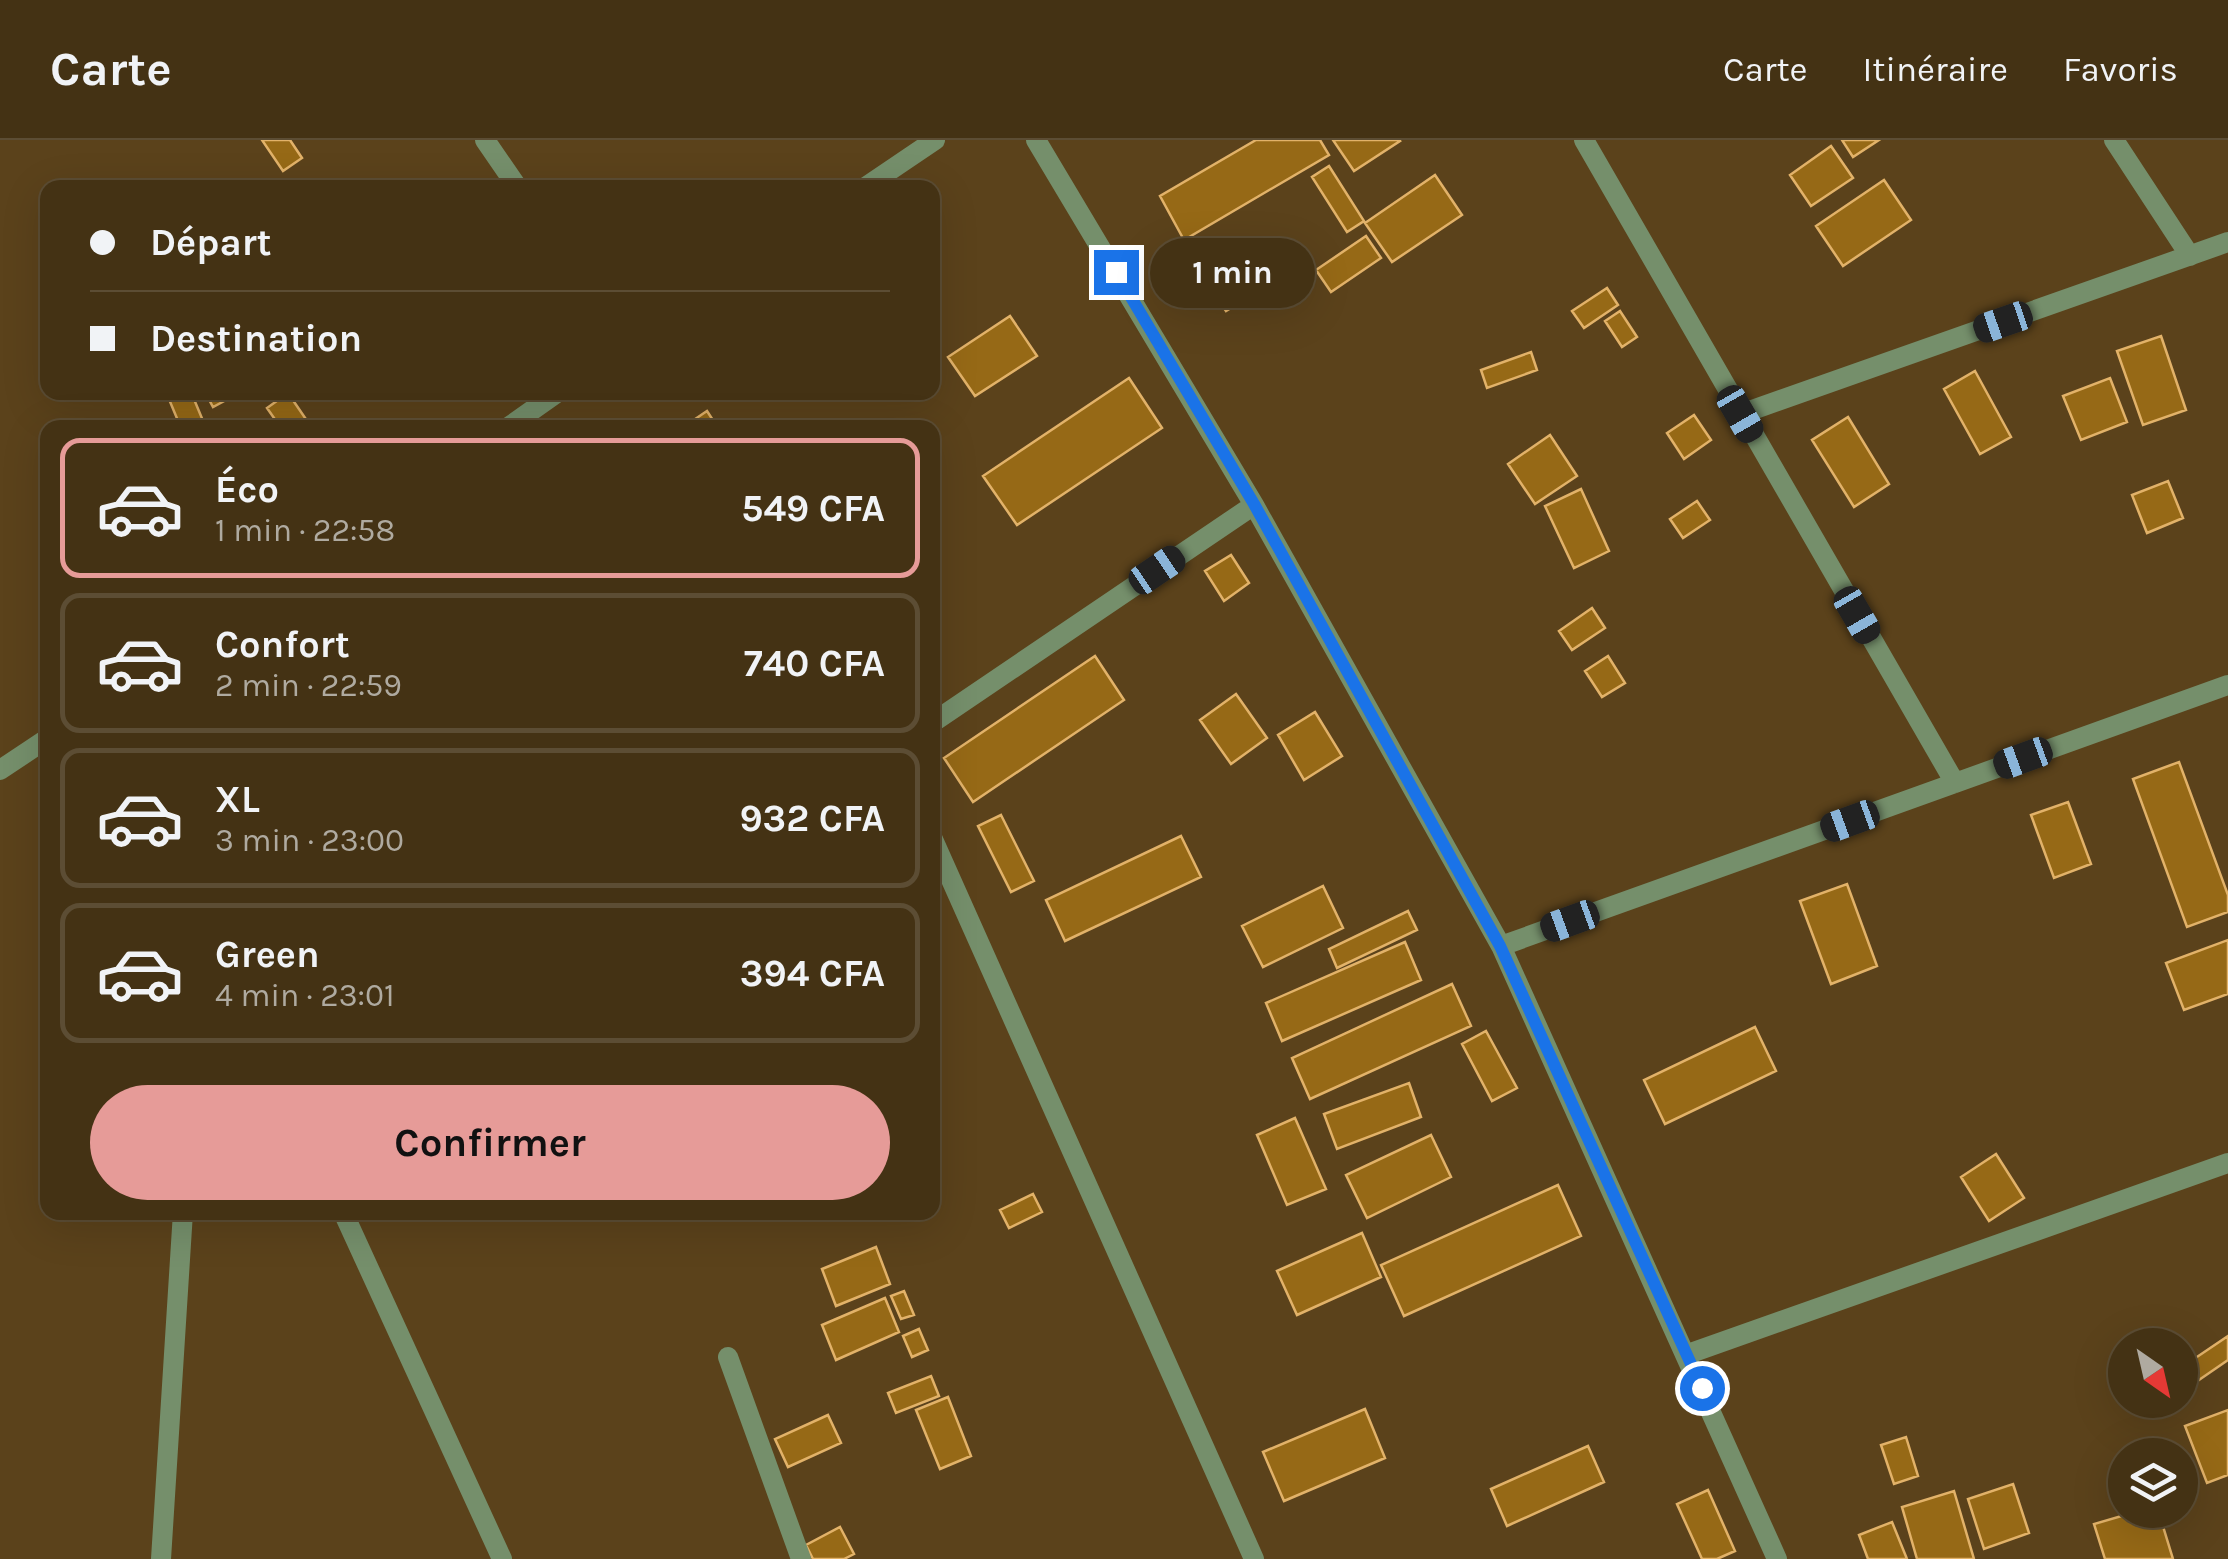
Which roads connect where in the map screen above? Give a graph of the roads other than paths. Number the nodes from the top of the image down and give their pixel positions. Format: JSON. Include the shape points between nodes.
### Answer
{"nodes":[{"id":1,"x":485,"y":140,"type":"edge"},
{"id":2,"x":936,"y":140,"type":"edge"},
{"id":3,"x":1036,"y":140,"type":"edge"},
{"id":4,"x":1584,"y":140,"type":"edge"},
{"id":5,"x":2114,"y":140,"type":"edge"},
{"id":6,"x":512,"y":180,"type":"edge"},
{"id":7,"x":876,"y":180,"type":"edge"},
{"id":8,"x":2228,"y":242,"type":"edge"},
{"id":9,"x":2190,"y":256,"type":"junction"},
{"id":10,"x":546,"y":400,"type":"edge"},
{"id":11,"x":1740,"y":414,"type":"junction"},
{"id":12,"x":518,"y":420,"type":"edge"},
{"id":13,"x":1254,"y":504,"type":"junction"},
{"id":14,"x":2228,"y":684,"type":"edge"},
{"id":15,"x":940,"y":719,"type":"edge"},
{"id":16,"x":40,"y":743,"type":"edge"},
{"id":17,"x":0,"y":770,"type":"edge"},
{"id":18,"x":1954,"y":783,"type":"junction"},
{"id":19,"x":940,"y":855,"type":"edge"},
{"id":20,"x":1500,"y":946,"type":"junction"},
{"id":21,"x":2228,"y":1164,"type":"edge"},
{"id":22,"x":184,"y":1220,"type":"edge"},
{"id":23,"x":347,"y":1220,"type":"edge"},
{"id":24,"x":1688,"y":1354,"type":"junction"},
{"id":25,"x":728,"y":1357,"type":"dead end"},
{"id":26,"x":160,"y":1559,"type":"edge"},
{"id":27,"x":502,"y":1559,"type":"edge"},
{"id":28,"x":802,"y":1559,"type":"edge"},
{"id":29,"x":1254,"y":1559,"type":"edge"},
{"id":30,"x":1777,"y":1559,"type":"edge"}],
"edges":[{"from":1,"to":6,"type":"street"},
{"from":2,"to":7,"type":"street"},
{"from":3,"to":13,"type":"street"},
{"from":4,"to":11,"type":"street"},
{"from":5,"to":9,"type":"street"},
{"from":8,"to":9,"type":"street"},
{"from":9,"to":11,"type":"street"},
{"from":10,"to":12,"type":"street"},
{"from":11,"to":18,"type":"street"},
{"from":13,"to":15,"type":"street"},
{"from":13,"to":20,"type":"street"},
{"from":14,"to":18,"type":"street"},
{"from":16,"to":17,"type":"street"},
{"from":18,"to":20,"type":"street"},
{"from":19,"to":29,"type":"street"},
{"from":20,"to":24,"type":"street"},
{"from":21,"to":24,"type":"street"},
{"from":22,"to":26,"type":"street"},
{"from":23,"to":27,"type":"street"},
{"from":24,"to":30,"type":"street"},
{"from":25,"to":28,"type":"street"}]}
